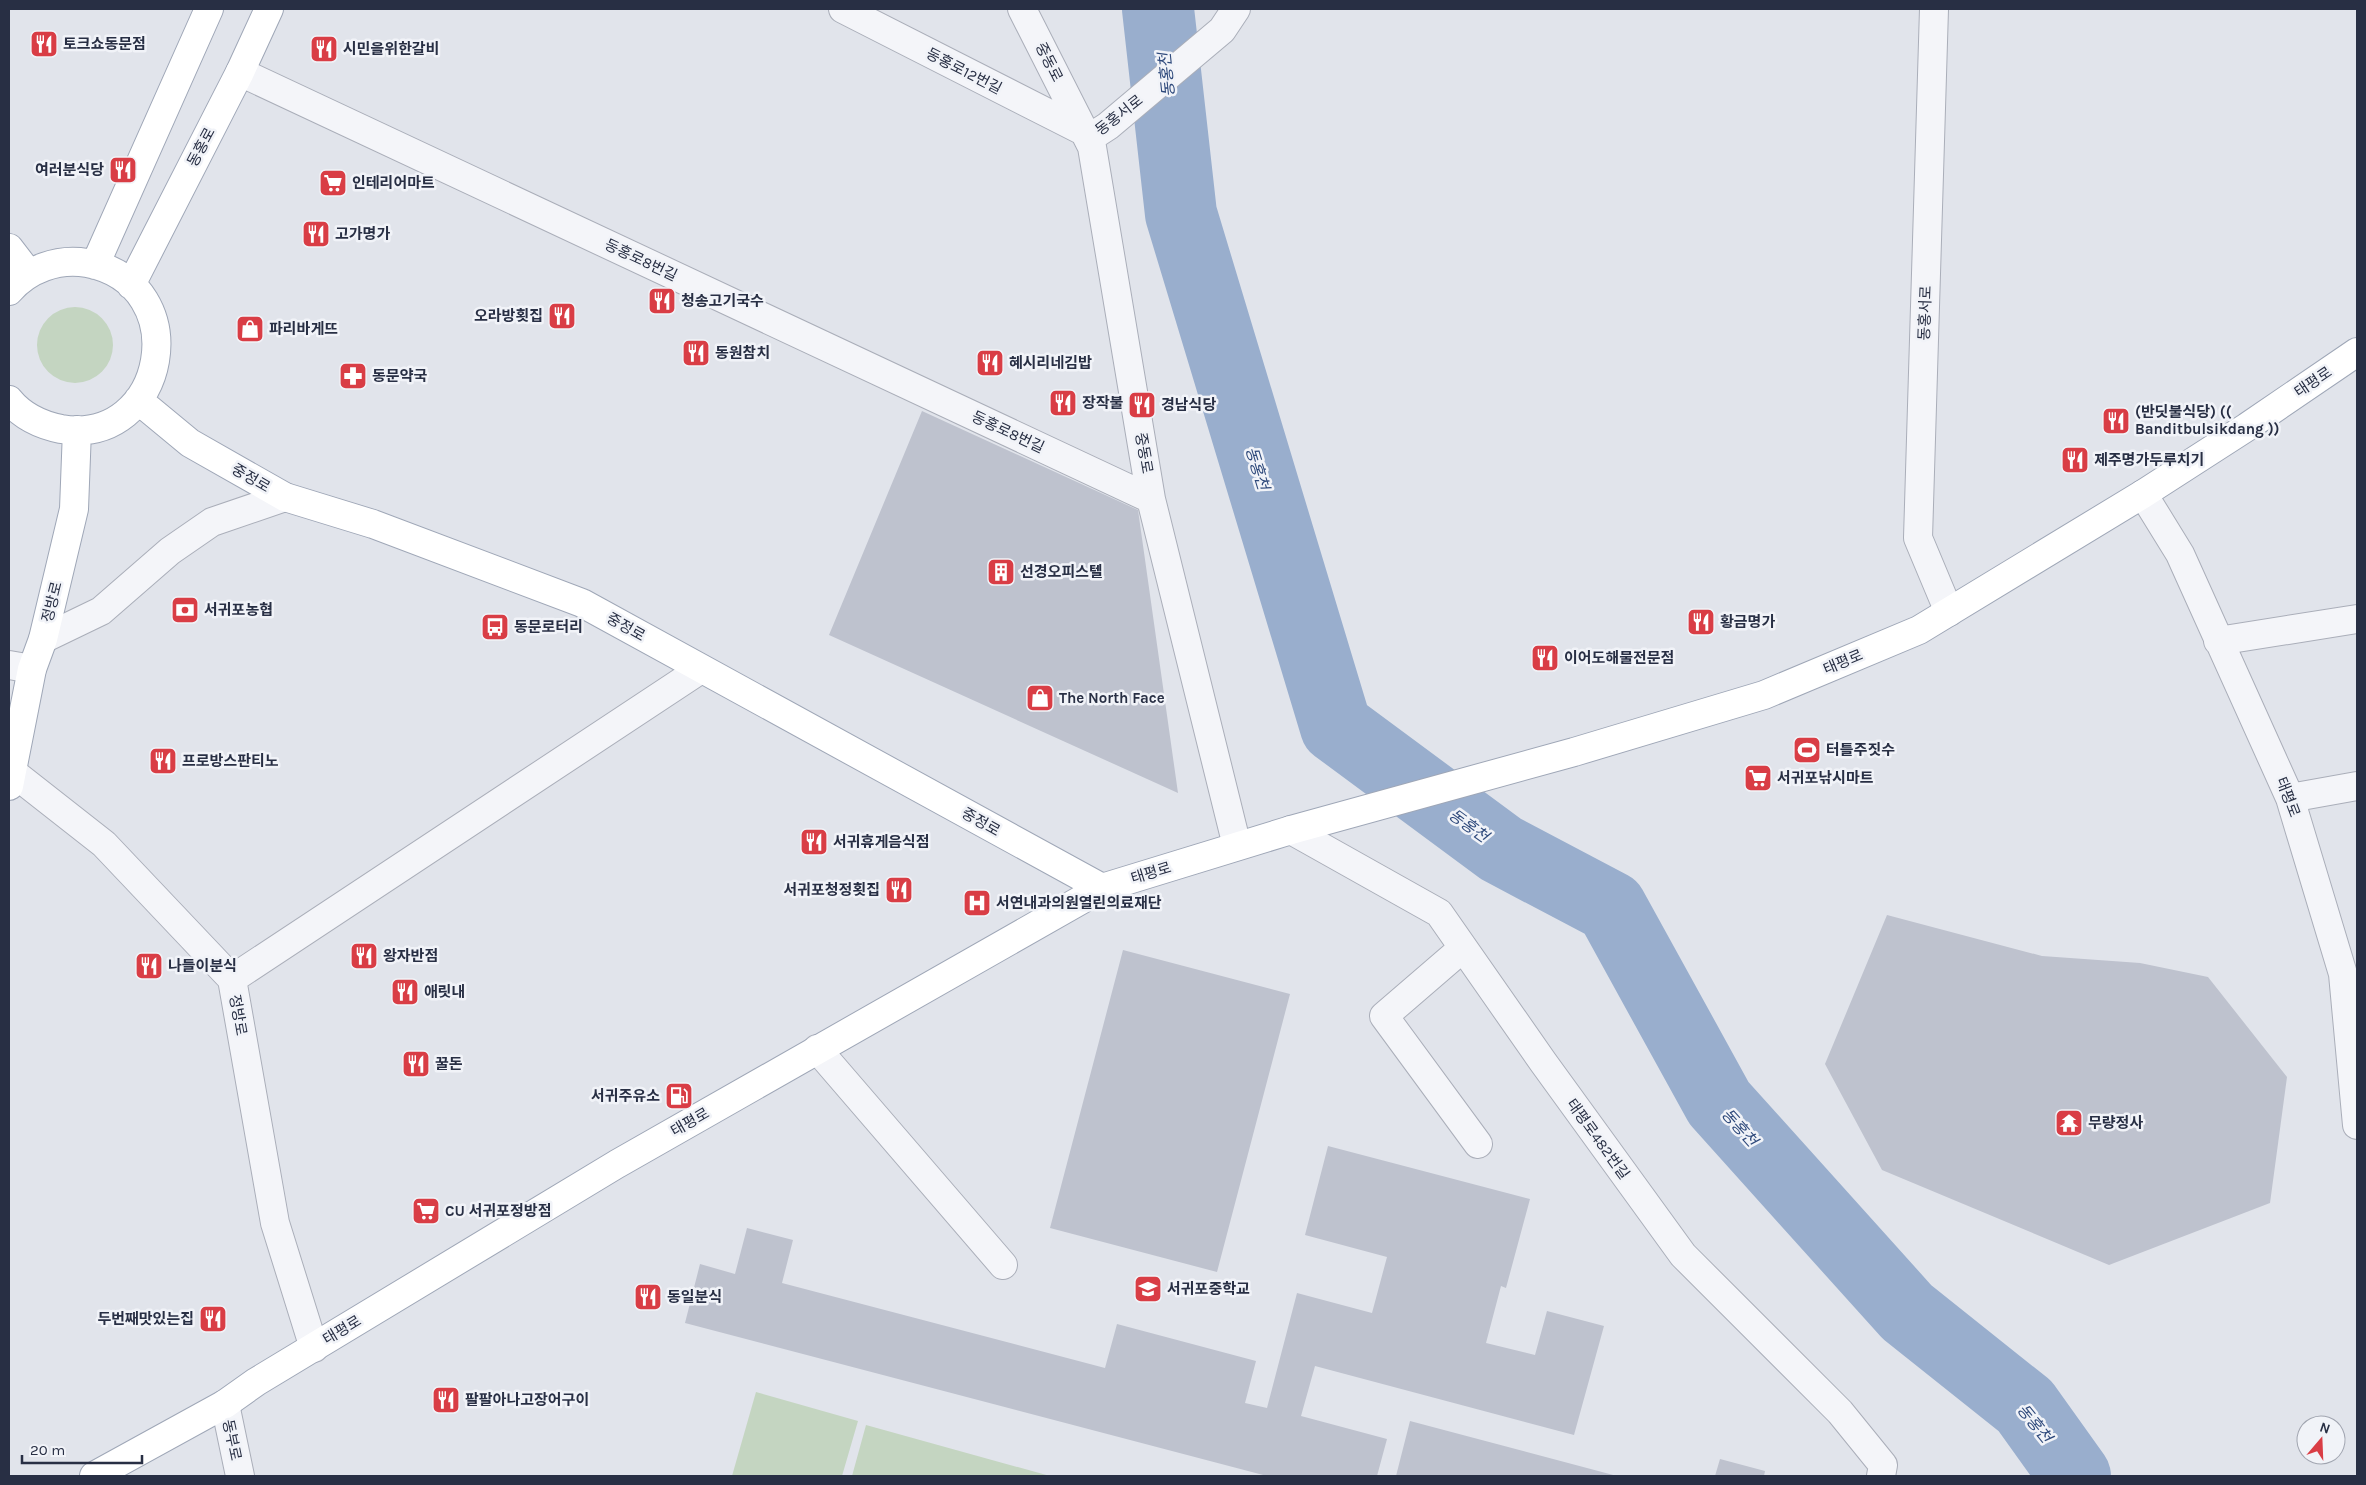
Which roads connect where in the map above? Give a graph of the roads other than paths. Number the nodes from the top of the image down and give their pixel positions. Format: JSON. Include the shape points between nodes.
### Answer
{"nodes":[{"id":1,"x":209,"y":9,"type":"edge"},
{"id":2,"x":269,"y":9,"type":"edge"},
{"id":3,"x":842,"y":9,"type":"edge"},
{"id":4,"x":1022,"y":9,"type":"edge"},
{"id":5,"x":1934,"y":9,"type":"edge"},
{"id":6,"x":1229,"y":19,"type":"edge"},
{"id":7,"x":240,"y":72,"type":"junction"},
{"id":8,"x":1086,"y":136,"type":"junction"},
{"id":9,"x":9,"y":248,"type":"edge"},
{"id":10,"x":95,"y":265,"type":"junction"},
{"id":11,"x":29,"y":274,"type":"junction"},
{"id":12,"x":131,"y":284,"type":"junction"},
{"id":13,"x":9,"y":291,"type":"edge"},
{"id":14,"x":2357,"y":352,"type":"edge"},
{"id":15,"x":9,"y":400,"type":"edge"},
{"id":16,"x":138,"y":400,"type":"junction"},
{"id":17,"x":77,"y":430,"type":"junction"},
{"id":18,"x":2143,"y":494,"type":"junction"},
{"id":19,"x":285,"y":497,"type":"junction"},
{"id":20,"x":1151,"y":499,"type":"junction"},
{"id":21,"x":1949,"y":612,"type":"junction"},
{"id":22,"x":2357,"y":619,"type":"edge"},
{"id":23,"x":43,"y":639,"type":"junction"},
{"id":24,"x":2218,"y":641,"type":"junction"},
{"id":25,"x":20,"y":667,"type":"edge"},
{"id":26,"x":701,"y":669,"type":"junction"},
{"id":27,"x":9,"y":777,"type":"edge"},
{"id":28,"x":2357,"y":786,"type":"edge"},
{"id":29,"x":2290,"y":798,"type":"junction"},
{"id":30,"x":1302,"y":827,"type":"junction"},
{"id":31,"x":1237,"y":846,"type":"junction"},
{"id":32,"x":1102,"y":888,"type":"junction"},
{"id":33,"x":1463,"y":948,"type":"junction"},
{"id":34,"x":2350,"y":972,"type":"edge"},
{"id":35,"x":232,"y":979,"type":"junction"},
{"id":36,"x":817,"y":1050,"type":"junction"},
{"id":37,"x":2357,"y":1125,"type":"edge"},
{"id":38,"x":1478,"y":1144,"type":"dead end"},
{"id":39,"x":1003,"y":1265,"type":"dead end"},
{"id":40,"x":314,"y":1348,"type":"junction"},
{"id":41,"x":225,"y":1404,"type":"junction"},
{"id":42,"x":94,"y":1476,"type":"edge"},
{"id":43,"x":240,"y":1476,"type":"edge"},
{"id":44,"x":1881,"y":1476,"type":"edge"}],
"edges":[{"from":1,"to":10,"type":"main road"},
{"from":2,"to":7,"type":"main road","name":"동홍로"},
{"from":3,"to":8,"type":"street","name":"동홍로12번길"},
{"from":4,"to":8,"type":"street","name":"중동로"},
{"from":5,"to":21,"type":"street","name":"동홍서로","via":[[1918,538]]},
{"from":6,"to":8,"type":"street","name":"동홍서로","via":[[1108,126]]},
{"from":7,"to":12,"type":"main road","name":"동홍로"},
{"from":7,"to":20,"type":"street","name":"동홍로8번길"},
{"from":8,"to":20,"type":"street","name":"중동로","via":[[1094,157]]},
{"from":9,"to":11,"type":"main road"},
{"from":10,"to":11,"type":"main road","via":[[62,262]]},
{"from":10,"to":12,"type":"main road","via":[[108,269]]},
{"from":11,"to":13,"type":"main road"},
{"from":12,"to":16,"type":"main road","via":[[154,320],[158,348],[152,376]]},
{"from":14,"to":18,"type":"main road","name":"태평로"},
{"from":15,"to":17,"type":"main road","via":[[19,411],[40,423]]},
{"from":16,"to":17,"type":"main road","via":[[106,424]]},
{"from":16,"to":19,"type":"main road","name":"중정로","via":[[190,443]]},
{"from":17,"to":23,"type":"main road","name":"정방로","via":[[74,509]]},
{"from":18,"to":21,"type":"main road","name":"태평로"},
{"from":18,"to":24,"type":"street","name":"태평로","via":[[2180,554]]},
{"from":19,"to":23,"type":"street","via":[[212,522],[170,551],[101,611]]},
{"from":19,"to":26,"type":"main road","name":"중정로","via":[[372,524],[582,603]]},
{"from":20,"to":31,"type":"street","name":"중동로"},
{"from":21,"to":30,"type":"main road","name":"태평로","via":[[1919,630],[1764,695]]},
{"from":22,"to":24,"type":"street"},
{"from":23,"to":25,"type":"main road","name":"정방로"},
{"from":24,"to":29,"type":"street","name":"태평로"},
{"from":25,"to":27,"type":"main road","name":"정방로"},
{"from":26,"to":32,"type":"main road","name":"중정로"},
{"from":26,"to":35,"type":"street"},
{"from":27,"to":35,"type":"street","name":"정방로","via":[[104,844]]},
{"from":28,"to":29,"type":"street"},
{"from":29,"to":34,"type":"street","name":"태평로"},
{"from":30,"to":31,"type":"main road","name":"태평로"},
{"from":30,"to":33,"type":"street","name":"태평로482번길","via":[[1439,913]]},
{"from":31,"to":32,"type":"main road","name":"태평로"},
{"from":32,"to":36,"type":"main road","name":"태평로"},
{"from":33,"to":38,"type":"street","via":[[1384,1016]]},
{"from":33,"to":44,"type":"street","name":"태평로482번길","via":[[1683,1255],[1840,1412],[1883,1465]]},
{"from":34,"to":37,"type":"street","name":"태평로"},
{"from":35,"to":40,"type":"street","name":"정방로","via":[[275,1223]]},
{"from":36,"to":39,"type":"street"},
{"from":36,"to":40,"type":"main road","name":"태평로","via":[[617,1164]]},
{"from":40,"to":41,"type":"main road","name":"태평로"},
{"from":41,"to":42,"type":"main road","name":"태평로"},
{"from":41,"to":43,"type":"street","name":"동부로"}]}
